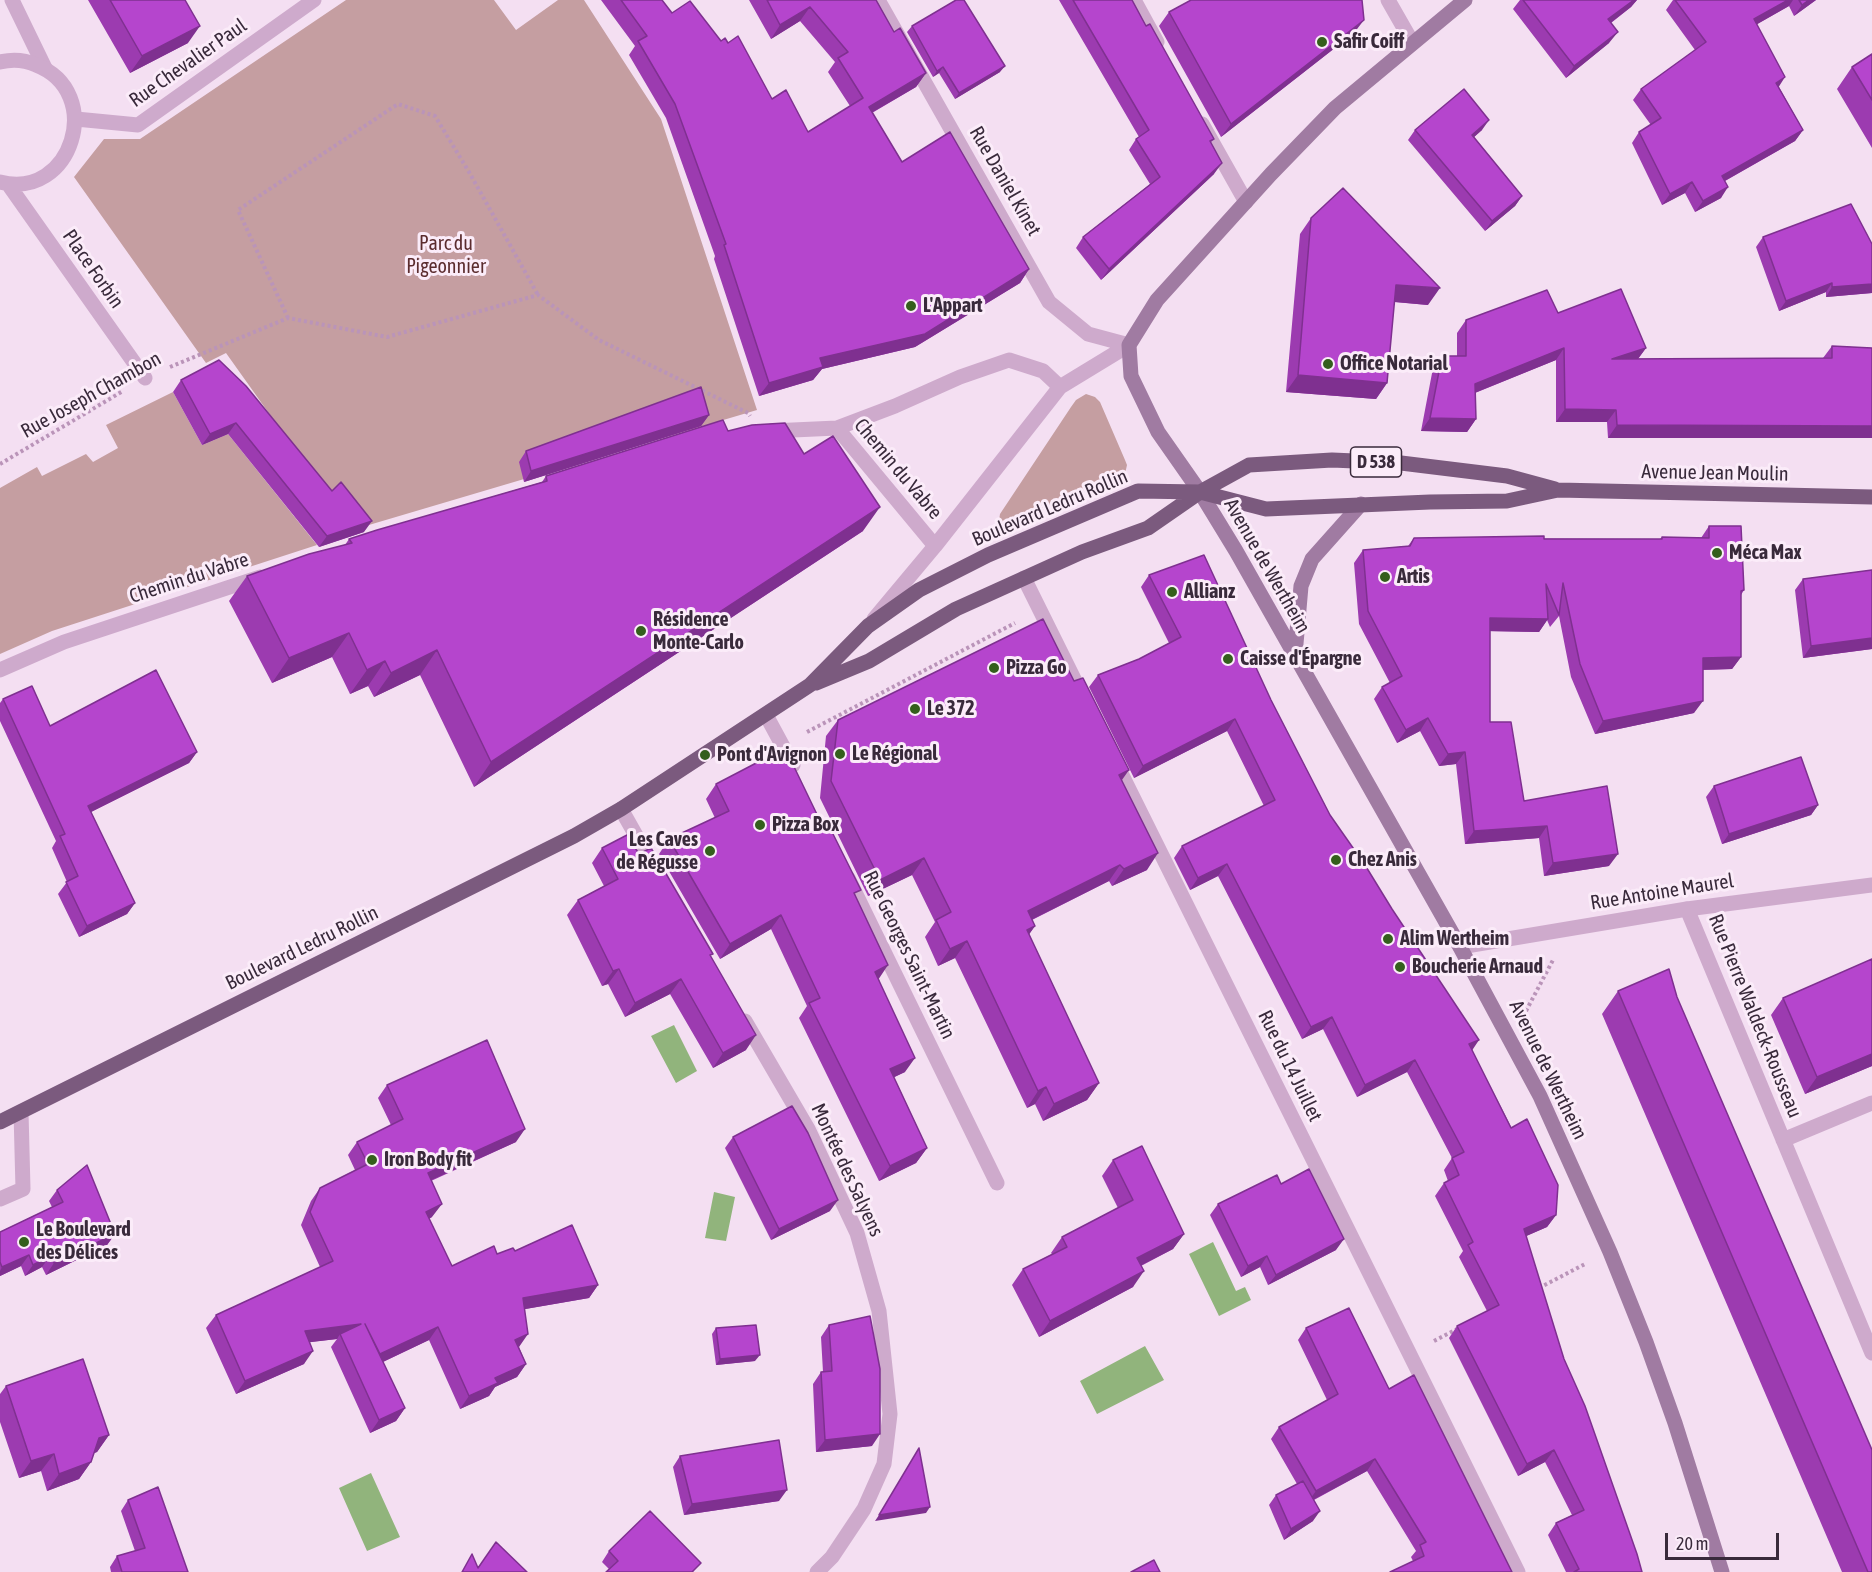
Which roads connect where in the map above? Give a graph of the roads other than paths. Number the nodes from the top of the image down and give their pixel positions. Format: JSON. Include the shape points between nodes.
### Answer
{"nodes":[{"id":1,"x":12,"y":0,"type":"edge"},
{"id":2,"x":314,"y":0,"type":"edge"},
{"id":3,"x":878,"y":0,"type":"edge"},
{"id":4,"x":1134,"y":0,"type":"edge"},
{"id":5,"x":1388,"y":0,"type":"edge"},
{"id":6,"x":1465,"y":0,"type":"edge"},
{"id":7,"x":1412,"y":42,"type":"junction"},
{"id":8,"x":1162,"y":51,"type":"edge"},
{"id":9,"x":0,"y":62,"type":"edge"},
{"id":10,"x":45,"y":68,"type":"junction"},
{"id":11,"x":1196,"y":111,"type":"edge"},
{"id":12,"x":76,"y":119,"type":"junction"},
{"id":13,"x":4,"y":183,"type":"edge"},
{"id":14,"x":1246,"y":202,"type":"junction"},
{"id":15,"x":1129,"y":345,"type":"junction"},
{"id":16,"x":145,"y":378,"type":"road end"},
{"id":17,"x":1060,"y":387,"type":"junction"},
{"id":18,"x":837,"y":428,"type":"junction"},
{"id":19,"x":759,"y":432,"type":"edge"},
{"id":20,"x":1557,"y":490,"type":"junction"},
{"id":21,"x":1200,"y":492,"type":"junction"},
{"id":22,"x":1872,"y":497,"type":"edge"},
{"id":23,"x":1361,"y":504,"type":"junction"},
{"id":24,"x":935,"y":546,"type":"junction"},
{"id":25,"x":278,"y":572,"type":"edge"},
{"id":26,"x":1024,"y":578,"type":"junction"},
{"id":27,"x":868,"y":626,"type":"junction"},
{"id":28,"x":1295,"y":656,"type":"junction"},
{"id":29,"x":0,"y":670,"type":"edge"},
{"id":30,"x":810,"y":685,"type":"junction"},
{"id":31,"x":766,"y":715,"type":"junction"},
{"id":32,"x":1093,"y":717,"type":"edge"},
{"id":33,"x":1109,"y":749,"type":"edge"},
{"id":34,"x":801,"y":780,"type":"edge"},
{"id":35,"x":621,"y":809,"type":"junction"},
{"id":36,"x":842,"y":865,"type":"edge"},
{"id":37,"x":665,"y":885,"type":"edge"},
{"id":38,"x":1872,"y":885,"type":"edge"},
{"id":39,"x":1688,"y":909,"type":"junction"},
{"id":40,"x":1460,"y":947,"type":"junction"},
{"id":41,"x":736,"y":1007,"type":"edge"},
{"id":42,"x":1872,"y":1103,"type":"edge"},
{"id":43,"x":21,"y":1112,"type":"junction"},
{"id":44,"x":0,"y":1122,"type":"edge"},
{"id":45,"x":1783,"y":1140,"type":"junction"},
{"id":46,"x":997,"y":1183,"type":"dead end"},
{"id":47,"x":0,"y":1199,"type":"edge"},
{"id":48,"x":1872,"y":1353,"type":"edge"},
{"id":49,"x":817,"y":1572,"type":"edge"},
{"id":50,"x":1518,"y":1572,"type":"edge"},
{"id":51,"x":1722,"y":1572,"type":"edge"}],
"edges":[{"from":1,"to":10,"type":"street"},
{"from":2,"to":12,"type":"street","name":"Rue Chevalier Paul","via":[[138,125]]},
{"from":3,"to":15,"type":"street","name":"Rue Daniel Kinet","via":[[1049,302],[1088,334]]},
{"from":4,"to":8,"type":"street"},
{"from":5,"to":7,"type":"street"},
{"from":6,"to":7,"type":"street"},
{"from":7,"to":14,"type":"street","via":[[1335,108]]},
{"from":9,"to":10,"type":"street","via":[[26,61]]},
{"from":10,"to":12,"type":"street","via":[[60,80],[71,98]]},
{"from":11,"to":14,"type":"street"},
{"from":12,"to":13,"type":"street","name":"Place Forbin","via":[[73,140],[63,159],[48,174],[29,183]]},
{"from":13,"to":16,"type":"street","name":"Place Forbin"},
{"from":14,"to":15,"type":"street","via":[[1157,300]]},
{"from":15,"to":17,"type":"street"},
{"from":15,"to":21,"type":"street","name":"Avenue de Wertheim","via":[[1131,376],[1149,414]]},
{"from":17,"to":18,"type":"street","via":[[1043,371],[1010,360]]},
{"from":17,"to":24,"type":"street"},
{"from":18,"to":19,"type":"street","name":"Chemin du Vabre"},
{"from":18,"to":24,"type":"street","name":"Chemin du Vabre"},
{"from":20,"to":21,"type":"main road","name":"Avenue Jean Moulin","number":"D 538","via":[[1507,476],[1401,463],[1332,460],[1249,465]]},
{"from":20,"to":22,"type":"main road","name":"Avenue Jean Moulin","number":"D 538"},
{"from":20,"to":23,"type":"main road","name":"Avenue Jean Moulin","number":"D 538","via":[[1507,501]]},
{"from":21,"to":23,"type":"main road","name":"Avenue Jean Moulin","number":"D 538","via":[[1266,509]]},
{"from":21,"to":26,"type":"main road","name":"Boulevard Ledru Rollin","via":[[1148,528]]},
{"from":21,"to":27,"type":"main road","name":"Boulevard Ledru Rollin","via":[[1138,491],[988,555],[920,590]]},
{"from":21,"to":28,"type":"street","name":"Avenue de Wertheim"},
{"from":23,"to":28,"type":"street","via":[[1312,559],[1301,586]]},
{"from":24,"to":27,"type":"street"},
{"from":25,"to":29,"type":"street","name":"Chemin du Vabre","via":[[64,642]]},
{"from":26,"to":30,"type":"main road","name":"Boulevard Ledru Rollin","via":[[956,609],[869,661]]},
{"from":26,"to":32,"type":"street"},
{"from":27,"to":30,"type":"main road","name":"Boulevard Ledru Rollin"},
{"from":28,"to":40,"type":"street","name":"Avenue de Wertheim"},
{"from":30,"to":31,"type":"main road","name":"Boulevard Ledru Rollin"},
{"from":31,"to":34,"type":"street"},
{"from":31,"to":35,"type":"main road","name":"Boulevard Ledru Rollin"},
{"from":33,"to":50,"type":"street","name":"Rue du 14 Juillet"},
{"from":35,"to":37,"type":"street"},
{"from":35,"to":43,"type":"main road","name":"Boulevard Ledru Rollin","via":[[529,859]]},
{"from":36,"to":46,"type":"street","name":"Rue Georges Saint-Martin"},
{"from":38,"to":39,"type":"street","name":"Rue Antoine Maurel"},
{"from":39,"to":40,"type":"street","name":"Rue Antoine Maurel"},
{"from":39,"to":45,"type":"street","name":"Rue Pierre Waldeck-Rousseau"},
{"from":40,"to":51,"type":"street","name":"Avenue de Wertheim","via":[[1540,1096],[1610,1252],[1675,1422]]},
{"from":41,"to":49,"type":"street","name":"Montée des Salyens","via":[[808,1129],[858,1233],[879,1311],[890,1414],[884,1464],[864,1509],[832,1557]]},
{"from":42,"to":45,"type":"street","name":"Rue Pierre Waldeck-Rousseau"},
{"from":43,"to":44,"type":"main road","name":"Boulevard Ledru Rollin"},
{"from":43,"to":47,"type":"street","via":[[23,1189]]},
{"from":45,"to":48,"type":"street","name":"Rue Pierre Waldeck-Rousseau"}]}
